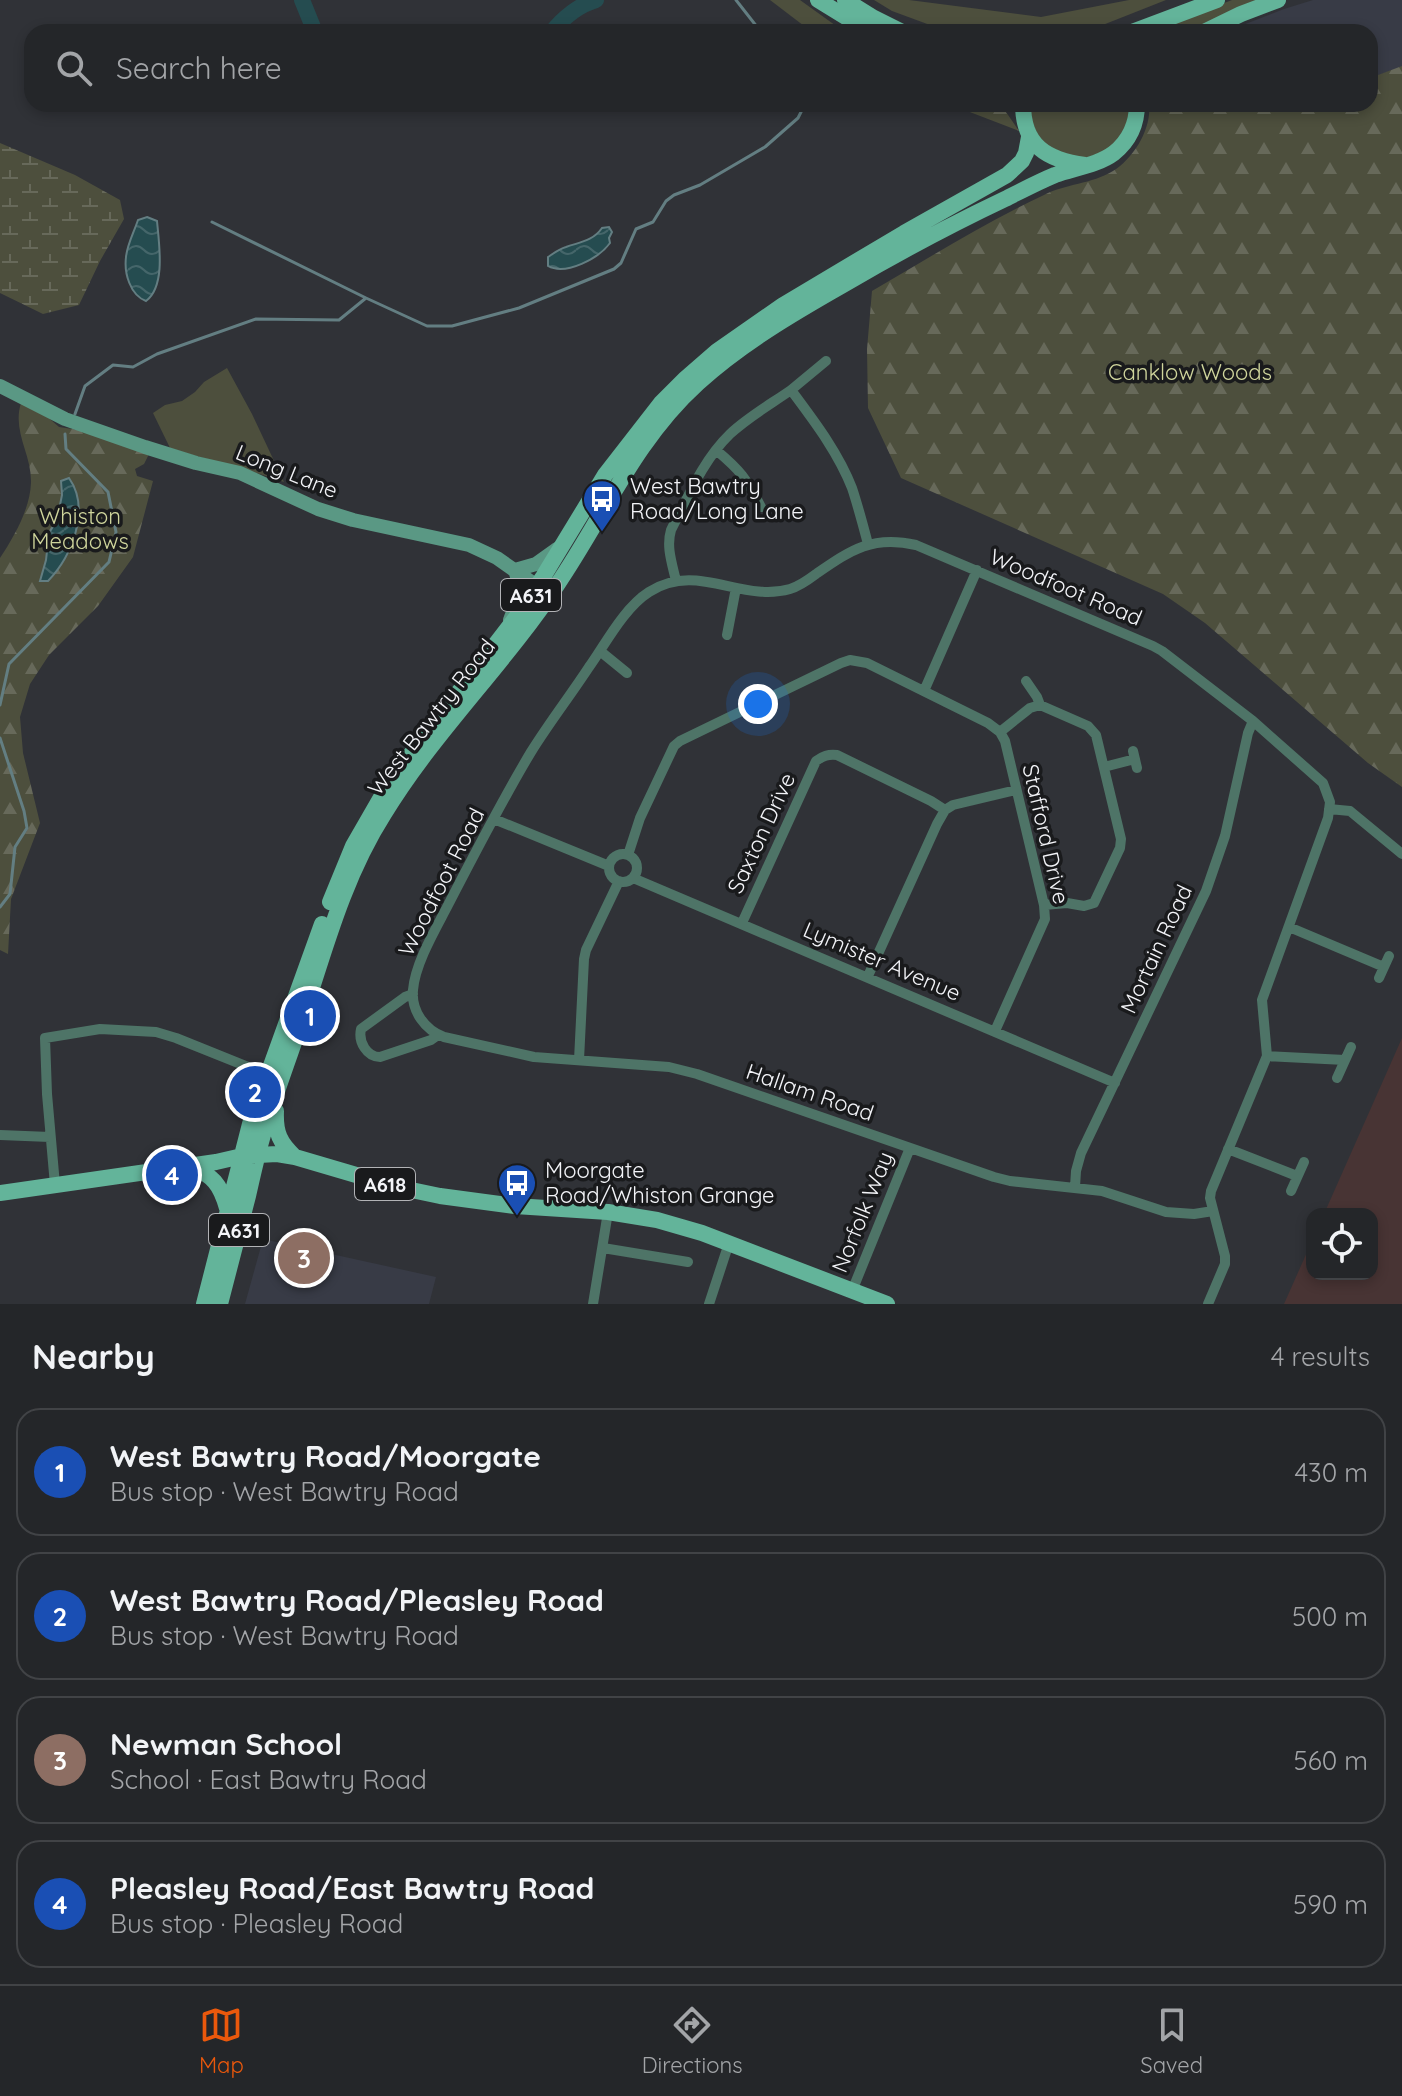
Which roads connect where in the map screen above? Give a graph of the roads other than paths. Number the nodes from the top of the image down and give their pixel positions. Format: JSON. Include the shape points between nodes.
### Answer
{"nodes":[{"id":1,"x":818,"y":0,"type":"edge"},
{"id":2,"x":845,"y":0,"type":"edge"},
{"id":3,"x":1217,"y":0,"type":"edge"},
{"id":4,"x":1278,"y":0,"type":"edge"},
{"id":5,"x":857,"y":24,"type":"edge"},
{"id":6,"x":886,"y":24,"type":"edge"},
{"id":7,"x":1153,"y":24,"type":"edge"},
{"id":8,"x":1220,"y":24,"type":"edge"},
{"id":9,"x":1016,"y":112,"type":"edge"},
{"id":10,"x":1024,"y":112,"type":"edge"},
{"id":11,"x":1136,"y":112,"type":"edge"},
{"id":12,"x":1027,"y":129,"type":"junction"},
{"id":13,"x":1087,"y":165,"type":"junction"},
{"id":14,"x":951,"y":207,"type":"junction"},
{"id":15,"x":979,"y":211,"type":"junction"},
{"id":16,"x":826,"y":361,"type":"dead end"},
{"id":17,"x":0,"y":386,"type":"edge"},
{"id":18,"x":791,"y":390,"type":"junction"},
{"id":19,"x":716,"y":450,"type":"junction"},
{"id":20,"x":761,"y":507,"type":"dead end"},
{"id":21,"x":565,"y":542,"type":"junction"},
{"id":22,"x":868,"y":544,"type":"junction"},
{"id":23,"x":574,"y":558,"type":"junction"},
{"id":24,"x":515,"y":570,"type":"junction"},
{"id":25,"x":977,"y":570,"type":"junction"},
{"id":26,"x":676,"y":581,"type":"junction"},
{"id":27,"x":537,"y":586,"type":"junction"},
{"id":28,"x":736,"y":588,"type":"junction"},
{"id":29,"x":506,"y":630,"type":"junction"},
{"id":30,"x":727,"y":635,"type":"dead end"},
{"id":31,"x":600,"y":651,"type":"junction"},
{"id":32,"x":627,"y":673,"type":"dead end"},
{"id":33,"x":1026,"y":681,"type":"dead end"},
{"id":34,"x":924,"y":691,"type":"junction"},
{"id":35,"x":1040,"y":705,"type":"junction"},
{"id":36,"x":1253,"y":721,"type":"junction"},
{"id":37,"x":1000,"y":732,"type":"junction"},
{"id":38,"x":1135,"y":759,"type":"dead end"},
{"id":39,"x":1104,"y":767,"type":"junction"},
{"id":40,"x":1016,"y":790,"type":"junction"},
{"id":41,"x":1329,"y":809,"type":"junction"},
{"id":42,"x":945,"y":810,"type":"junction"},
{"id":43,"x":494,"y":819,"type":"junction"},
{"id":44,"x":1402,"y":854,"type":"edge"},
{"id":45,"x":628,"y":855,"type":"junction"},
{"id":46,"x":609,"y":866,"type":"junction"},
{"id":47,"x":633,"y":878,"type":"junction"},
{"id":48,"x":619,"y":881,"type":"junction"},
{"id":49,"x":1044,"y":905,"type":"junction"},
{"id":50,"x":742,"y":923,"type":"junction"},
{"id":51,"x":1289,"y":927,"type":"junction"},
{"id":52,"x":1389,"y":956,"type":"dead end"},
{"id":53,"x":868,"y":976,"type":"junction"},
{"id":54,"x":413,"y":994,"type":"junction"},
{"id":55,"x":995,"y":1031,"type":"junction"},
{"id":56,"x":438,"y":1035,"type":"junction"},
{"id":57,"x":1351,"y":1047,"type":"dead end"},
{"id":58,"x":1267,"y":1056,"type":"junction"},
{"id":59,"x":579,"y":1060,"type":"junction"},
{"id":60,"x":1345,"y":1060,"type":"junction"},
{"id":61,"x":268,"y":1075,"type":"junction"},
{"id":62,"x":1337,"y":1078,"type":"dead end"},
{"id":63,"x":1115,"y":1083,"type":"junction"},
{"id":64,"x":276,"y":1098,"type":"junction"},
{"id":65,"x":0,"y":1135,"type":"edge"},
{"id":66,"x":50,"y":1137,"type":"junction"},
{"id":67,"x":910,"y":1148,"type":"junction"},
{"id":68,"x":1228,"y":1149,"type":"junction"},
{"id":69,"x":250,"y":1156,"type":"junction"},
{"id":70,"x":295,"y":1157,"type":"junction"},
{"id":71,"x":1304,"y":1162,"type":"dead end"},
{"id":72,"x":191,"y":1165,"type":"junction"},
{"id":73,"x":1297,"y":1176,"type":"junction"},
{"id":74,"x":55,"y":1185,"type":"junction"},
{"id":75,"x":1075,"y":1187,"type":"junction"},
{"id":76,"x":1291,"y":1191,"type":"dead end"},
{"id":77,"x":0,"y":1193,"type":"edge"},
{"id":78,"x":228,"y":1210,"type":"junction"},
{"id":79,"x":1213,"y":1211,"type":"junction"},
{"id":80,"x":608,"y":1212,"type":"junction"},
{"id":81,"x":729,"y":1243,"type":"junction"},
{"id":82,"x":603,"y":1248,"type":"junction"},
{"id":83,"x":688,"y":1262,"type":"dead end"},
{"id":84,"x":852,"y":1291,"type":"junction"},
{"id":85,"x":204,"y":1304,"type":"edge"},
{"id":86,"x":220,"y":1304,"type":"edge"},
{"id":87,"x":593,"y":1304,"type":"edge"},
{"id":88,"x":709,"y":1304,"type":"edge"},
{"id":89,"x":887,"y":1304,"type":"edge"},
{"id":90,"x":1208,"y":1304,"type":"edge"}],
"edges":[{"from":1,"to":5,"type":"main road"},
{"from":2,"to":6,"type":"main road"},
{"from":3,"to":7,"type":"main road"},
{"from":4,"to":8,"type":"main road"},
{"from":9,"to":12,"type":"main road"},
{"from":10,"to":12,"type":"main road"},
{"from":11,"to":13,"type":"main road","name":"West Bawtry Road","via":[[1127,140]]},
{"from":12,"to":13,"type":"main road","via":[[1042,151]]},
{"from":12,"to":14,"type":"main road","name":"West Bawtry Road","number":"A631","via":[[1026,153],[1015,168]]},
{"from":13,"to":15,"type":"main road","name":"West Bawtry Road","number":"A631"},
{"from":14,"to":15,"type":"main road"},
{"from":14,"to":21,"type":"main road","name":"West Bawtry Road","number":"A631","via":[[783,305],[717,351],[661,403],[630,441]]},
{"from":15,"to":23,"type":"main road","name":"West Bawtry Road","number":"A631","via":[[796,312],[697,383],[643,444]]},
{"from":16,"to":18,"type":"street"},
{"from":17,"to":24,"type":"street","name":"Long Lane","via":[[65,419],[240,473],[353,520],[469,545]]},
{"from":18,"to":19,"type":"street","via":[[744,422]]},
{"from":18,"to":22,"type":"street","via":[[840,463]]},
{"from":19,"to":20,"type":"street","via":[[740,469]]},
{"from":19,"to":26,"type":"street","via":[[671,530],[668,549]]},
{"from":21,"to":24,"type":"street","via":[[544,560]]},
{"from":21,"to":27,"type":"main road","name":"West Bawtry Road","number":"A631"},
{"from":22,"to":25,"type":"street","name":"Woodfoot Road","via":[[916,545]]},
{"from":22,"to":28,"type":"street","name":"Woodfoot Road","via":[[790,589]]},
{"from":23,"to":27,"type":"street","number":"A631"},
{"from":23,"to":64,"type":"main road","name":"West Bawtry Road","number":"A631","via":[[527,629],[428,750],[376,827],[336,914]]},
{"from":24,"to":27,"type":"street","name":"Long Lane"},
{"from":24,"to":29,"type":"street","number":"A631","via":[[518,598]]},
{"from":25,"to":34,"type":"street"},
{"from":25,"to":36,"type":"street","name":"Woodfoot Road","via":[[1153,646]]},
{"from":26,"to":28,"type":"street","name":"Woodfoot Road"},
{"from":26,"to":31,"type":"street","name":"Woodfoot Road","via":[[633,604]]},
{"from":27,"to":29,"type":"main road","name":"West Bawtry Road","number":"A631"},
{"from":28,"to":30,"type":"street"},
{"from":29,"to":61,"type":"main road","name":"West Bawtry Road","number":"A631","via":[[391,780],[353,846]]},
{"from":31,"to":32,"type":"street"},
{"from":31,"to":43,"type":"street","name":"Woodfoot Road","via":[[532,751]]},
{"from":33,"to":35,"type":"street"},
{"from":34,"to":37,"type":"street"},
{"from":34,"to":45,"type":"street","via":[[850,660],[680,741],[640,818]]},
{"from":35,"to":37,"type":"street"},
{"from":35,"to":39,"type":"street","via":[[1093,730]]},
{"from":36,"to":41,"type":"street","name":"Woodfoot Road","via":[[1323,783]]},
{"from":36,"to":63,"type":"street","name":"Mortain Road","via":[[1206,891]]},
{"from":37,"to":40,"type":"street","name":"Stafford Drive"},
{"from":38,"to":39,"type":"street"},
{"from":39,"to":49,"type":"street","via":[[1120,848],[1094,903]]},
{"from":40,"to":42,"type":"street"},
{"from":40,"to":49,"type":"street","name":"Stafford Drive"},
{"from":41,"to":44,"type":"street","via":[[1350,811]]},
{"from":41,"to":51,"type":"street"},
{"from":42,"to":50,"type":"street","name":"Saxton Drive","via":[[837,755],[822,757]]},
{"from":42,"to":53,"type":"street"},
{"from":43,"to":46,"type":"street"},
{"from":43,"to":54,"type":"street","name":"Woodfoot Road","via":[[432,938]]},
{"from":45,"to":46,"type":"street","via":[[616,856]]},
{"from":45,"to":47,"type":"street","via":[[637,865]]},
{"from":46,"to":48,"type":"street"},
{"from":47,"to":48,"type":"street"},
{"from":47,"to":50,"type":"street","name":"Lymister Avenue"},
{"from":48,"to":59,"type":"street","via":[[586,950]]},
{"from":49,"to":55,"type":"street","name":"Stafford Drive","via":[[1042,927]]},
{"from":50,"to":53,"type":"street","name":"Lymister Avenue"},
{"from":51,"to":52,"type":"street","via":[[1382,973]]},
{"from":51,"to":58,"type":"street","via":[[1262,1000]]},
{"from":53,"to":55,"type":"street","name":"Lymister Avenue"},
{"from":54,"to":56,"type":"street","via":[[421,1019]]},
{"from":54,"to":56,"type":"street","via":[[361,1029],[368,1054],[380,1057]]},
{"from":55,"to":63,"type":"street","name":"Lymister Avenue"},
{"from":56,"to":59,"type":"street","name":"Hallam Road","via":[[497,1051]]},
{"from":57,"to":60,"type":"street"},
{"from":58,"to":60,"type":"street"},
{"from":58,"to":68,"type":"street"},
{"from":59,"to":67,"type":"street","name":"Hallam Road","via":[[669,1067]]},
{"from":60,"to":62,"type":"street"},
{"from":61,"to":66,"type":"street","via":[[156,1032],[100,1029],[57,1034],[45,1038]]},
{"from":61,"to":69,"type":"main road","name":"West Bawtry Road","number":"A631","via":[[250,1124]]},
{"from":63,"to":75,"type":"street","name":"Mortain Road","via":[[1081,1153]]},
{"from":64,"to":69,"type":"main road","name":"West Bawtry Road","number":"A631"},
{"from":64,"to":70,"type":"main road","via":[[278,1137]]},
{"from":65,"to":66,"type":"street"},
{"from":66,"to":74,"type":"street"},
{"from":67,"to":75,"type":"street","name":"Hallam Road","via":[[1010,1181]]},
{"from":67,"to":84,"type":"street","name":"Norfolk Way"},
{"from":68,"to":73,"type":"street"},
{"from":68,"to":79,"type":"street","via":[[1211,1191]]},
{"from":69,"to":70,"type":"main road","number":"A618"},
{"from":69,"to":72,"type":"main road","number":"A618"},
{"from":69,"to":78,"type":"main road","number":"A631"},
{"from":69,"to":86,"type":"main road","number":"A631"},
{"from":70,"to":80,"type":"main road","number":"A618","via":[[440,1196]]},
{"from":71,"to":73,"type":"street"},
{"from":72,"to":74,"type":"main road","number":"A618"},
{"from":72,"to":78,"type":"main road","via":[[213,1179]]},
{"from":73,"to":76,"type":"street"},
{"from":74,"to":77,"type":"main road","number":"A618"},
{"from":75,"to":79,"type":"street","name":"Hallam Road","via":[[1166,1212]]},
{"from":78,"to":85,"type":"main road","number":"A631"},
{"from":79,"to":90,"type":"street","via":[[1225,1264]]},
{"from":80,"to":81,"type":"main road","number":"A618","via":[[675,1224]]},
{"from":80,"to":82,"type":"street"},
{"from":81,"to":84,"type":"main road","number":"A618"},
{"from":81,"to":88,"type":"street"},
{"from":82,"to":83,"type":"street"},
{"from":82,"to":87,"type":"street"},
{"from":84,"to":89,"type":"main road","number":"A618"}]}
